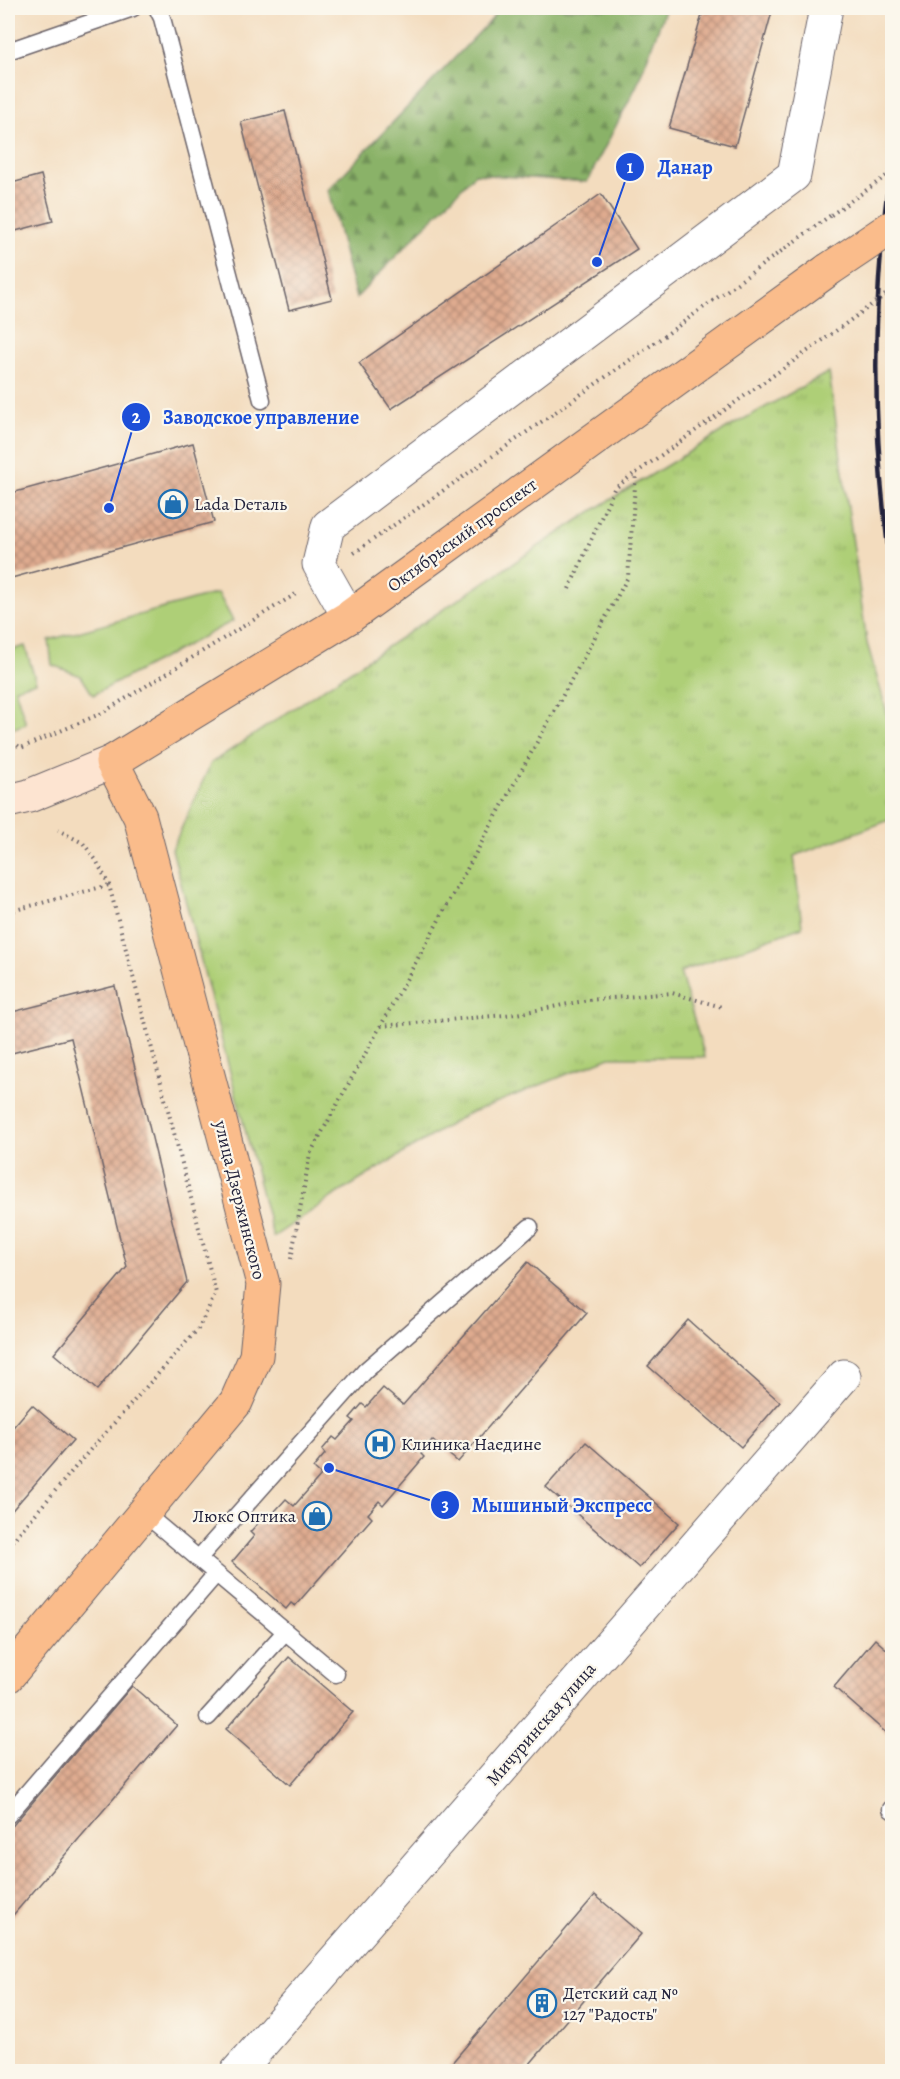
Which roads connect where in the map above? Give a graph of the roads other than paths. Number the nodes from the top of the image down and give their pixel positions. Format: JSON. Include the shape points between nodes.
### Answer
{"nodes":[{"id":1,"x":133,"y":8,"type":"edge"},
{"id":2,"x":157,"y":8,"type":"edge"},
{"id":3,"x":826,"y":8,"type":"edge"},
{"id":4,"x":8,"y":51,"type":"edge"},
{"id":5,"x":892,"y":227,"type":"edge"},
{"id":6,"x":262,"y":400,"type":"dead end"},
{"id":7,"x":349,"y":617,"type":"junction"},
{"id":8,"x":112,"y":762,"type":"junction"},
{"id":9,"x":8,"y":801,"type":"edge"},
{"id":10,"x":530,"y":1227,"type":"dead end"},
{"id":11,"x":844,"y":1376,"type":"dead end"},
{"id":12,"x":144,"y":1513,"type":"junction"},
{"id":13,"x":198,"y":1559,"type":"junction"},
{"id":14,"x":216,"y":1574,"type":"junction"},
{"id":15,"x":285,"y":1632,"type":"junction"},
{"id":16,"x":336,"y":1674,"type":"dead end"},
{"id":17,"x":8,"y":1676,"type":"edge"},
{"id":18,"x":208,"y":1717,"type":"dead end"},
{"id":19,"x":8,"y":1815,"type":"edge"},
{"id":20,"x":237,"y":2072,"type":"edge"}],
"edges":[{"from":1,"to":4,"type":"lane"},
{"from":2,"to":6,"type":"lane"},
{"from":3,"to":7,"type":"street","via":[[794,175],[328,526],[319,564]]},
{"from":5,"to":7,"type":"main road","name":"Октябрьский проспект","bridge":true},
{"from":7,"to":8,"type":"main road","name":"Октябрьский проспект"},
{"from":8,"to":9,"type":"main road","name":"Октябрьский проспект"},
{"from":8,"to":12,"type":"main road","name":"улица Дзержинского","via":[[140,817],[262,1284],[256,1356],[236,1402]]},
{"from":10,"to":13,"type":"lane","via":[[365,1371]]},
{"from":11,"to":20,"type":"street","name":"Мичуринская улица"},
{"from":12,"to":13,"type":"lane"},
{"from":12,"to":17,"type":"main road","name":"улица Дзержинского"},
{"from":13,"to":14,"type":"lane"},
{"from":14,"to":15,"type":"lane"},
{"from":14,"to":19,"type":"lane"},
{"from":15,"to":16,"type":"lane"},
{"from":15,"to":18,"type":"lane"}]}
